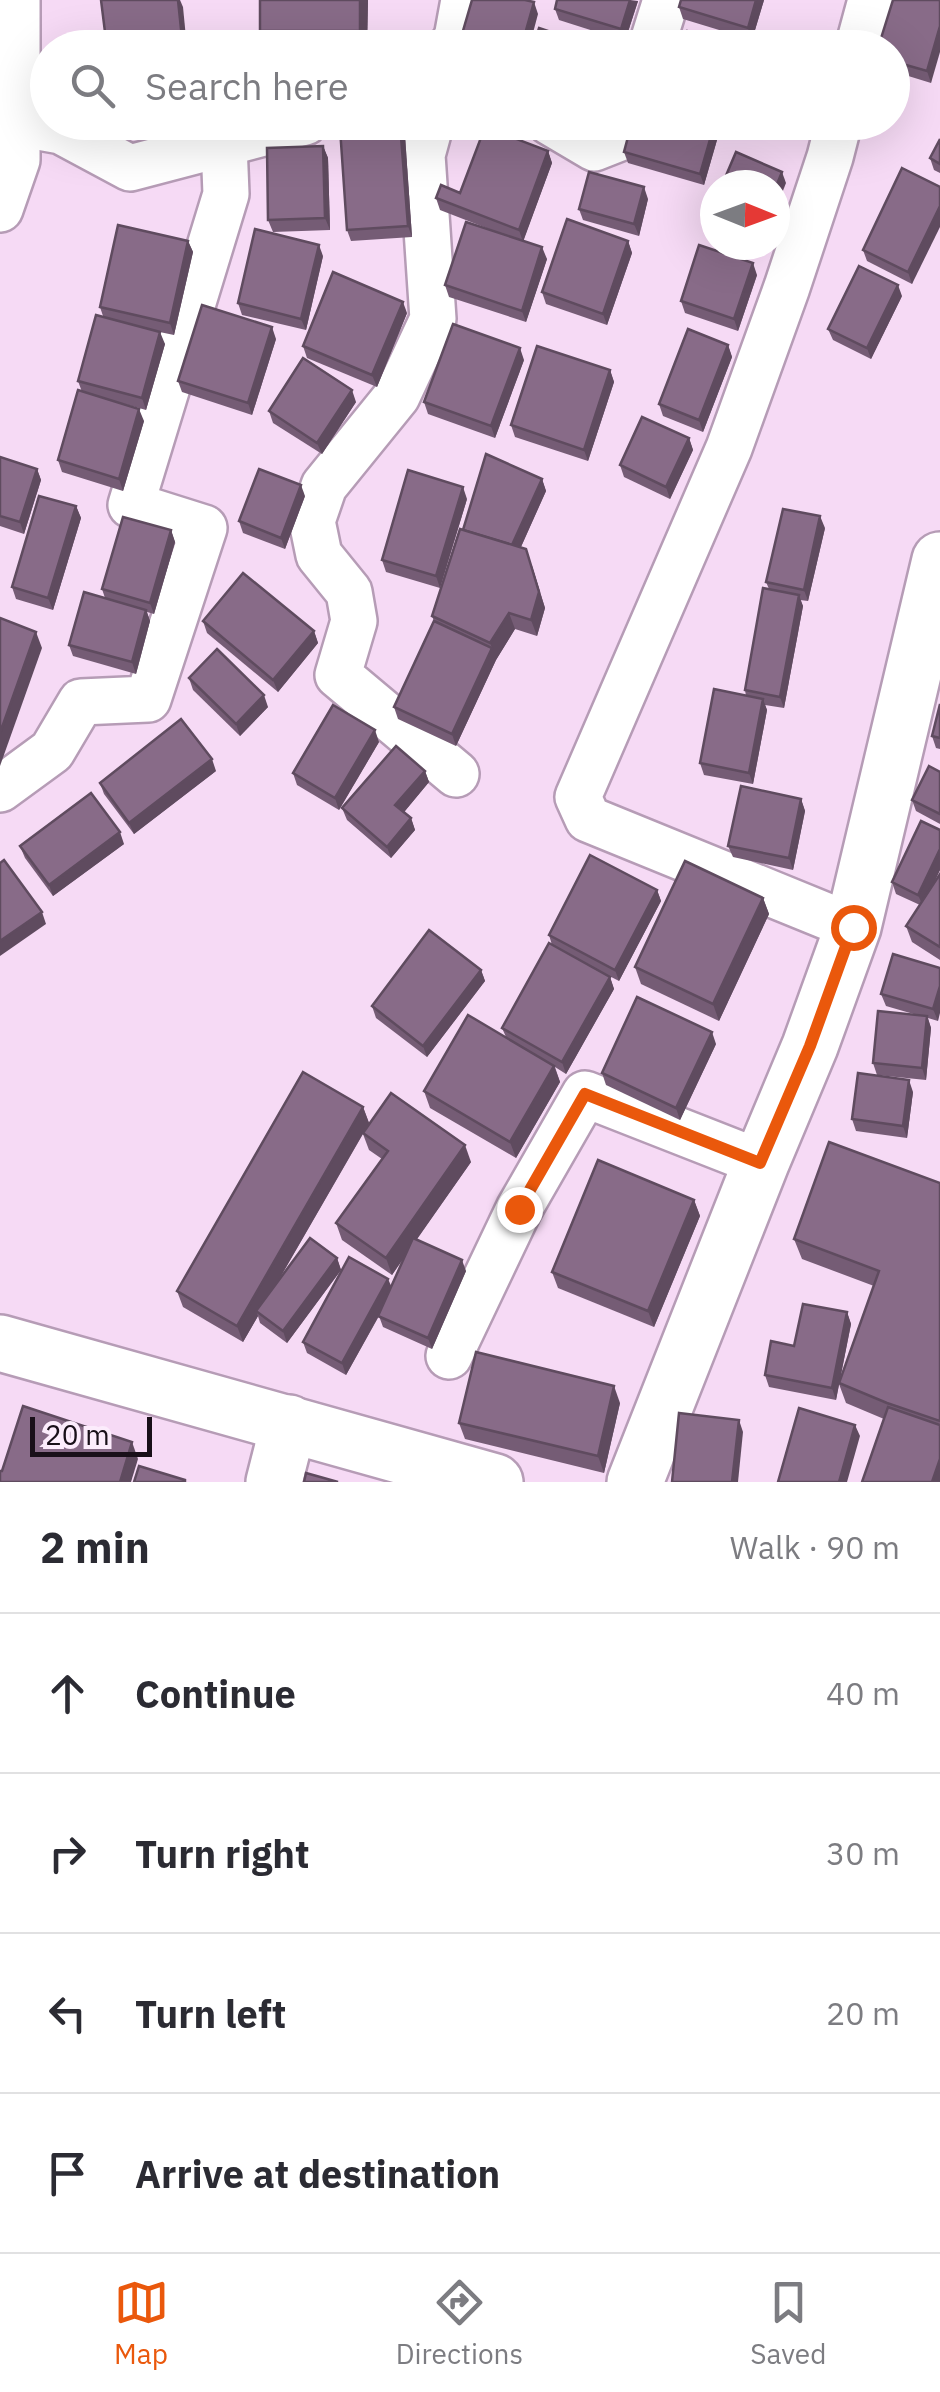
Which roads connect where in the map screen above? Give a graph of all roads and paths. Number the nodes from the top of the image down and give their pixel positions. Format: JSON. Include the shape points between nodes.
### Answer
{"nodes":[{"id":1,"x":17,"y":0,"type":"edge"},
{"id":2,"x":464,"y":0,"type":"edge"},
{"id":3,"x":666,"y":0,"type":"edge"},
{"id":4,"x":870,"y":0,"type":"edge"},
{"id":5,"x":458,"y":30,"type":"edge"},
{"id":6,"x":657,"y":30,"type":"edge"},
{"id":7,"x":862,"y":30,"type":"edge"},
{"id":8,"x":17,"y":123,"type":"junction"},
{"id":9,"x":30,"y":125,"type":"edge"},
{"id":10,"x":79,"y":140,"type":"edge"},
{"id":11,"x":239,"y":140,"type":"edge"},
{"id":12,"x":426,"y":140,"type":"edge"},
{"id":13,"x":580,"y":140,"type":"edge"},
{"id":14,"x":616,"y":140,"type":"edge"},
{"id":15,"x":834,"y":140,"type":"edge"},
{"id":16,"x":224,"y":144,"type":"junction"},
{"id":17,"x":0,"y":209,"type":"edge"},
{"id":18,"x":940,"y":560,"type":"edge"},
{"id":19,"x":456,"y":774,"type":"dead end"},
{"id":20,"x":0,"y":789,"type":"edge"},
{"id":21,"x":853,"y":927,"type":"junction"},
{"id":22,"x":760,"y":1163,"type":"junction"},
{"id":23,"x":0,"y":1344,"type":"edge"},
{"id":24,"x":449,"y":1356,"type":"dead end"},
{"id":25,"x":288,"y":1423,"type":"junction"},
{"id":26,"x":274,"y":1482,"type":"edge"},
{"id":27,"x":495,"y":1482,"type":"edge"},
{"id":28,"x":634,"y":1482,"type":"edge"}],
"edges":[{"from":1,"to":8,"type":"street"},
{"from":2,"to":5,"type":"street"},
{"from":3,"to":6,"type":"street"},
{"from":4,"to":7,"type":"street"},
{"from":8,"to":9,"type":"street"},
{"from":8,"to":17,"type":"street","via":[[17,160]]},
{"from":10,"to":16,"type":"street","via":[[130,168]]},
{"from":11,"to":16,"type":"street"},
{"from":12,"to":19,"type":"street","via":[[433,319],[397,396],[324,486],[312,520],[319,555],[349,592],[354,621],[338,676]]},
{"from":13,"to":14,"type":"street","via":[[594,148]]},
{"from":15,"to":21,"type":"street","via":[[729,448],[578,798],[588,819]]},
{"from":16,"to":20,"type":"street","via":[[226,194],[130,505],[204,528],[148,699],[81,702],[52,751]]},
{"from":18,"to":21,"type":"street"},
{"from":21,"to":22,"type":"street"},
{"from":22,"to":24,"type":"street","via":[[585,1094],[519,1209]]},
{"from":22,"to":28,"type":"street"},
{"from":23,"to":25,"type":"street"},
{"from":25,"to":26,"type":"street"},
{"from":25,"to":27,"type":"street"}]}
